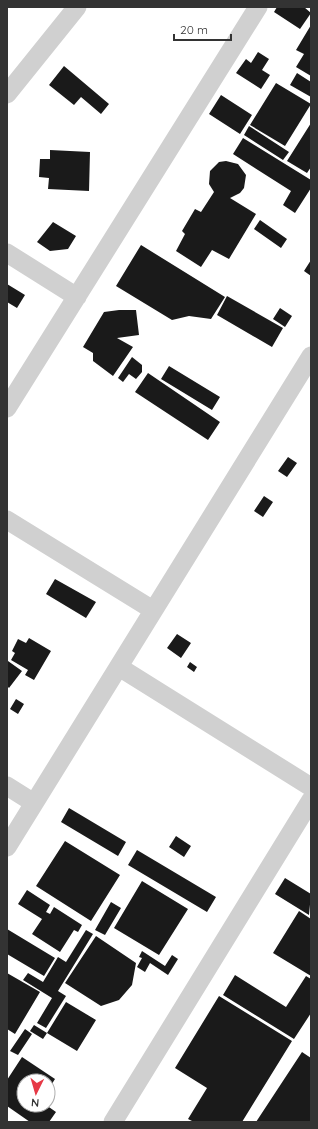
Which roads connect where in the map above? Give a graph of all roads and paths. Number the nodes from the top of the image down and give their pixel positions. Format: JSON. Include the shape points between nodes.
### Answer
{"nodes":[{"id":1,"x":77,"y":7,"type":"edge"},
{"id":2,"x":258,"y":7,"type":"edge"},
{"id":3,"x":7,"y":94,"type":"edge"},
{"id":4,"x":7,"y":253,"type":"edge"},
{"id":5,"x":77,"y":297,"type":"junction"},
{"id":6,"x":311,"y":356,"type":"edge"},
{"id":7,"x":7,"y":408,"type":"edge"},
{"id":8,"x":7,"y":520,"type":"edge"},
{"id":9,"x":153,"y":610,"type":"junction"},
{"id":10,"x":119,"y":666,"type":"junction"},
{"id":11,"x":7,"y":786,"type":"edge"},
{"id":12,"x":311,"y":787,"type":"edge"},
{"id":13,"x":311,"y":800,"type":"edge"},
{"id":14,"x":34,"y":803,"type":"junction"},
{"id":15,"x":7,"y":847,"type":"edge"},
{"id":16,"x":115,"y":1121,"type":"edge"}],
"edges":[{"from":1,"to":3,"type":"street"},
{"from":2,"to":5,"type":"street"},
{"from":4,"to":5,"type":"street"},
{"from":5,"to":7,"type":"street"},
{"from":6,"to":9,"type":"street"},
{"from":8,"to":9,"type":"street"},
{"from":9,"to":10,"type":"street"},
{"from":10,"to":12,"type":"street"},
{"from":10,"to":14,"type":"street"},
{"from":11,"to":14,"type":"street"},
{"from":13,"to":16,"type":"street"},
{"from":14,"to":15,"type":"street"}]}
